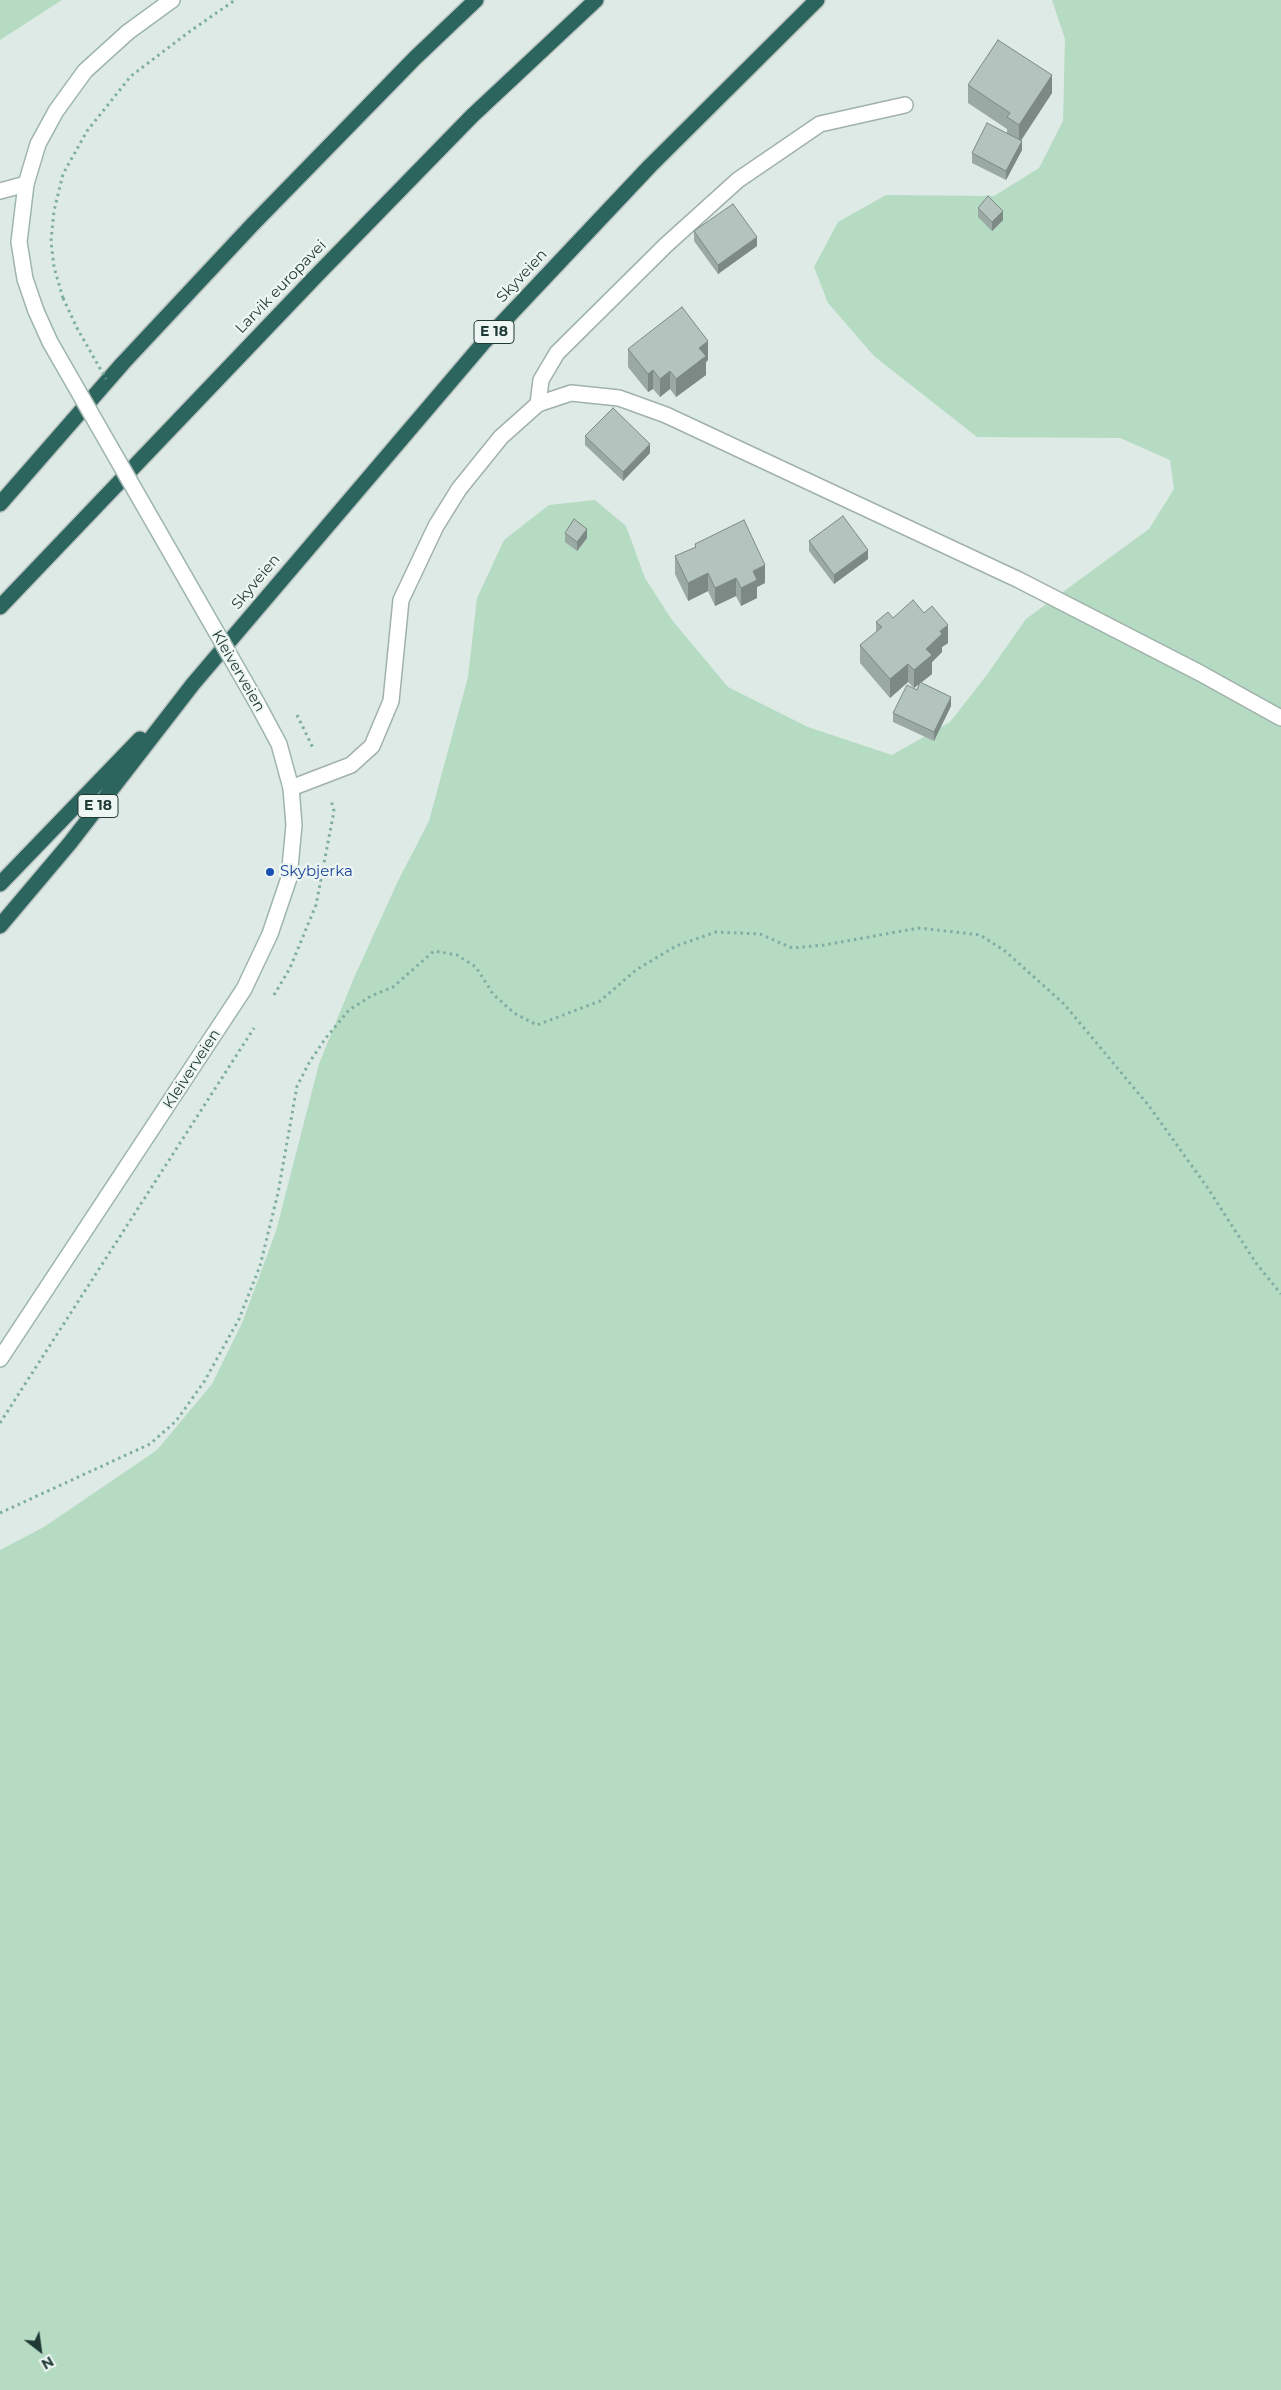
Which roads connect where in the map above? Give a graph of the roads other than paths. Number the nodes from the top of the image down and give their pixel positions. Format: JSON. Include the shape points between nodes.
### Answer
{"nodes":[{"id":1,"x":172,"y":0,"type":"edge"},
{"id":2,"x":476,"y":0,"type":"edge"},
{"id":3,"x":596,"y":0,"type":"edge"},
{"id":4,"x":817,"y":0,"type":"edge"},
{"id":5,"x":905,"y":105,"type":"dead end"},
{"id":6,"x":26,"y":184,"type":"junction"},
{"id":7,"x":0,"y":190,"type":"edge"},
{"id":8,"x":538,"y":404,"type":"junction"},
{"id":9,"x":0,"y":504,"type":"edge"},
{"id":10,"x":0,"y":607,"type":"edge"},
{"id":11,"x":193,"y":684,"type":"junction"},
{"id":12,"x":1281,"y":718,"type":"edge"},
{"id":13,"x":291,"y":788,"type":"junction"},
{"id":14,"x":0,"y":884,"type":"edge"},
{"id":15,"x":0,"y":926,"type":"edge"},
{"id":16,"x":0,"y":1359,"type":"edge"}],
"edges":[{"from":1,"to":6,"type":"street","name":"Kleiverveien","via":[[128,32],[85,71],[56,111],[38,144]]},
{"from":2,"to":9,"type":"highway","via":[[247,231],[123,363]]},
{"from":3,"to":10,"type":"highway","name":"Larvik europavei","via":[[472,116]]},
{"from":4,"to":11,"type":"highway","name":"Skyveien","number":"E 18","via":[[650,166],[485,341]]},
{"from":5,"to":8,"type":"street","via":[[820,124],[738,180],[666,245],[557,353],[541,380]]},
{"from":6,"to":7,"type":"street"},
{"from":6,"to":13,"type":"street","name":"Kleiverveien","bridge":true,"via":[[19,242],[25,279],[36,311],[50,342],[279,744]]},
{"from":8,"to":12,"type":"street","via":[[571,393],[619,398],[666,416],[1018,580]]},
{"from":8,"to":13,"type":"street","via":[[501,437],[459,489],[436,526],[401,600],[391,702],[372,746],[351,765]]},
{"from":11,"to":14,"type":"highway","name":"Skyveien","number":"E 18"},
{"from":11,"to":15,"type":"highway","name":"Skyveien","number":"E 18","via":[[70,843]]},
{"from":13,"to":16,"type":"street","name":"Kleiverveien","via":[[294,824],[289,878],[270,934],[244,989]]}]}
